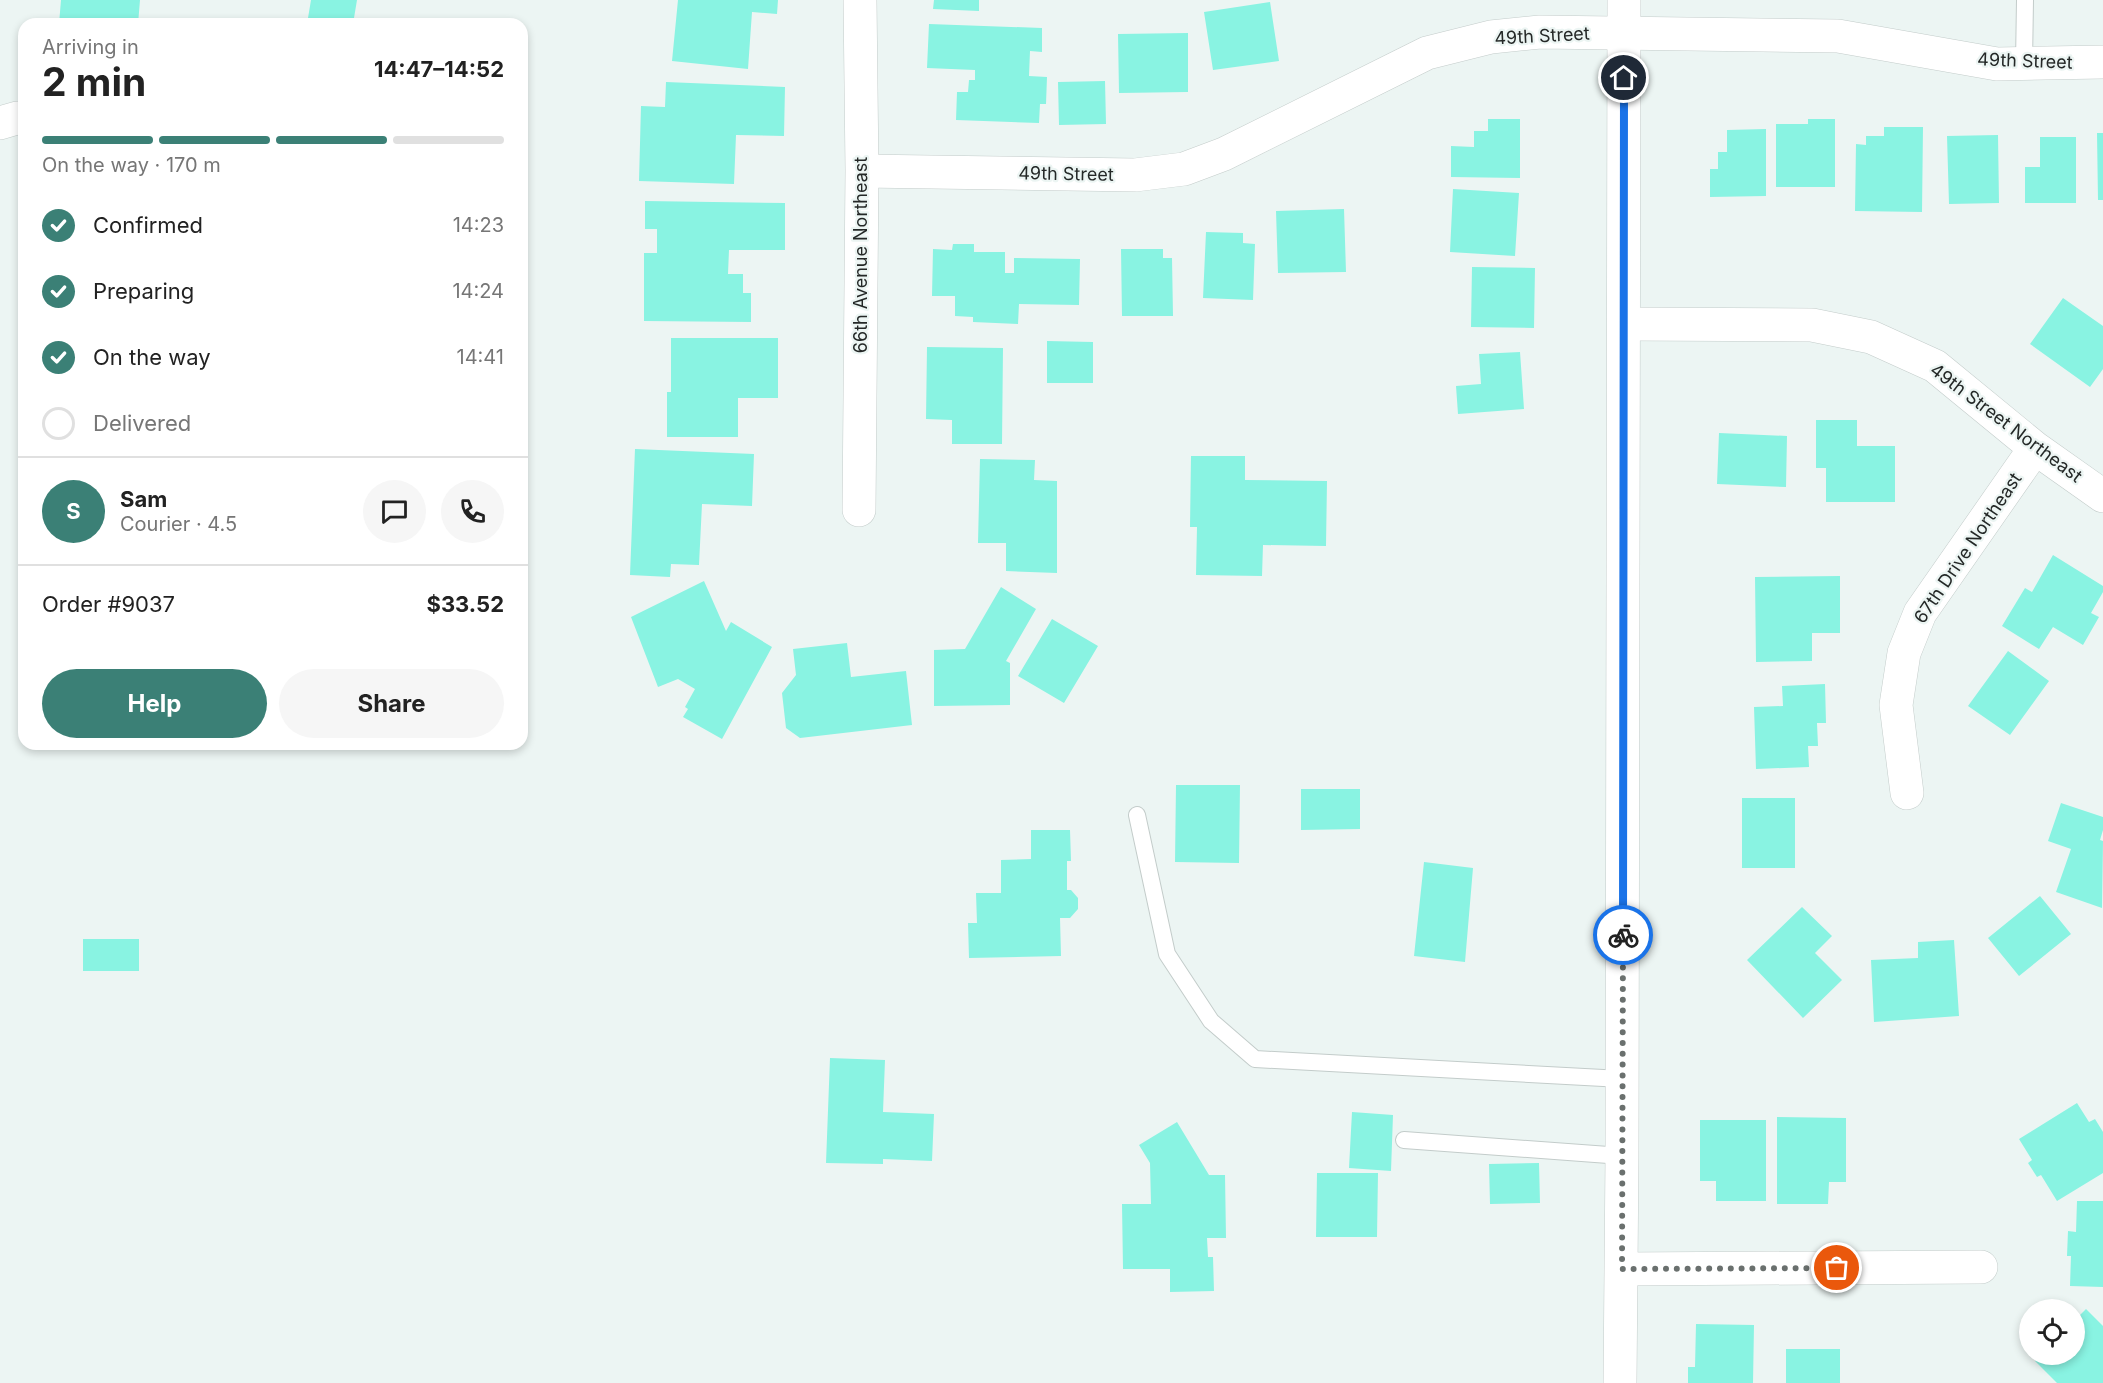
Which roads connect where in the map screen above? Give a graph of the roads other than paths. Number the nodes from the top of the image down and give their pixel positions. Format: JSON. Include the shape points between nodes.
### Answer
{"nodes":[{"id":1,"x":860,"y":0,"type":"edge"},
{"id":2,"x":1624,"y":0,"type":"edge"},
{"id":3,"x":2025,"y":0,"type":"edge"},
{"id":4,"x":1624,"y":33,"type":"junction"},
{"id":5,"x":2103,"y":62,"type":"edge"},
{"id":6,"x":2024,"y":63,"type":"junction"},
{"id":7,"x":18,"y":118,"type":"edge"},
{"id":8,"x":0,"y":123,"type":"edge"},
{"id":9,"x":862,"y":171,"type":"junction"},
{"id":10,"x":1624,"y":324,"type":"junction"},
{"id":11,"x":2034,"y":448,"type":"junction"},
{"id":12,"x":2103,"y":496,"type":"edge"},
{"id":13,"x":859,"y":510,"type":"dead end"},
{"id":14,"x":1907,"y":792,"type":"dead end"},
{"id":15,"x":1137,"y":815,"type":"dead end"},
{"id":16,"x":1622,"y":1079,"type":"junction"},
{"id":17,"x":1404,"y":1140,"type":"dead end"},
{"id":18,"x":1622,"y":1156,"type":"junction"},
{"id":19,"x":1981,"y":1267,"type":"dead end"},
{"id":20,"x":1622,"y":1269,"type":"junction"},
{"id":21,"x":1620,"y":1383,"type":"edge"}],
"edges":[{"from":1,"to":9,"type":"street","name":"66th Avenue Northeast"},
{"from":2,"to":4,"type":"street"},
{"from":3,"to":6,"type":"lane"},
{"from":4,"to":6,"type":"street","name":"49th Street","via":[[1838,36],[1997,64]]},
{"from":4,"to":9,"type":"street","name":"49th Street","via":[[1540,32],[1491,38],[1427,53],[1224,154],[1184,169],[1135,175]]},
{"from":4,"to":10,"type":"street"},
{"from":5,"to":6,"type":"street","name":"49th Street"},
{"from":7,"to":8,"type":"street"},
{"from":9,"to":13,"type":"street","name":"66th Avenue Northeast"},
{"from":10,"to":11,"type":"street","name":"49th Street Northeast","via":[[1812,325],[1871,337],[1935,366]]},
{"from":10,"to":16,"type":"street"},
{"from":11,"to":12,"type":"street","name":"49th Street Northeast"},
{"from":11,"to":14,"type":"street","name":"67th Drive Northeast","via":[[1920,613],[1904,653],[1896,705]]},
{"from":15,"to":16,"type":"lane","via":[[1167,954],[1211,1021],[1255,1059]]},
{"from":16,"to":18,"type":"street"},
{"from":17,"to":18,"type":"lane"},
{"from":18,"to":20,"type":"street"},
{"from":19,"to":20,"type":"street"},
{"from":20,"to":21,"type":"street"}]}
